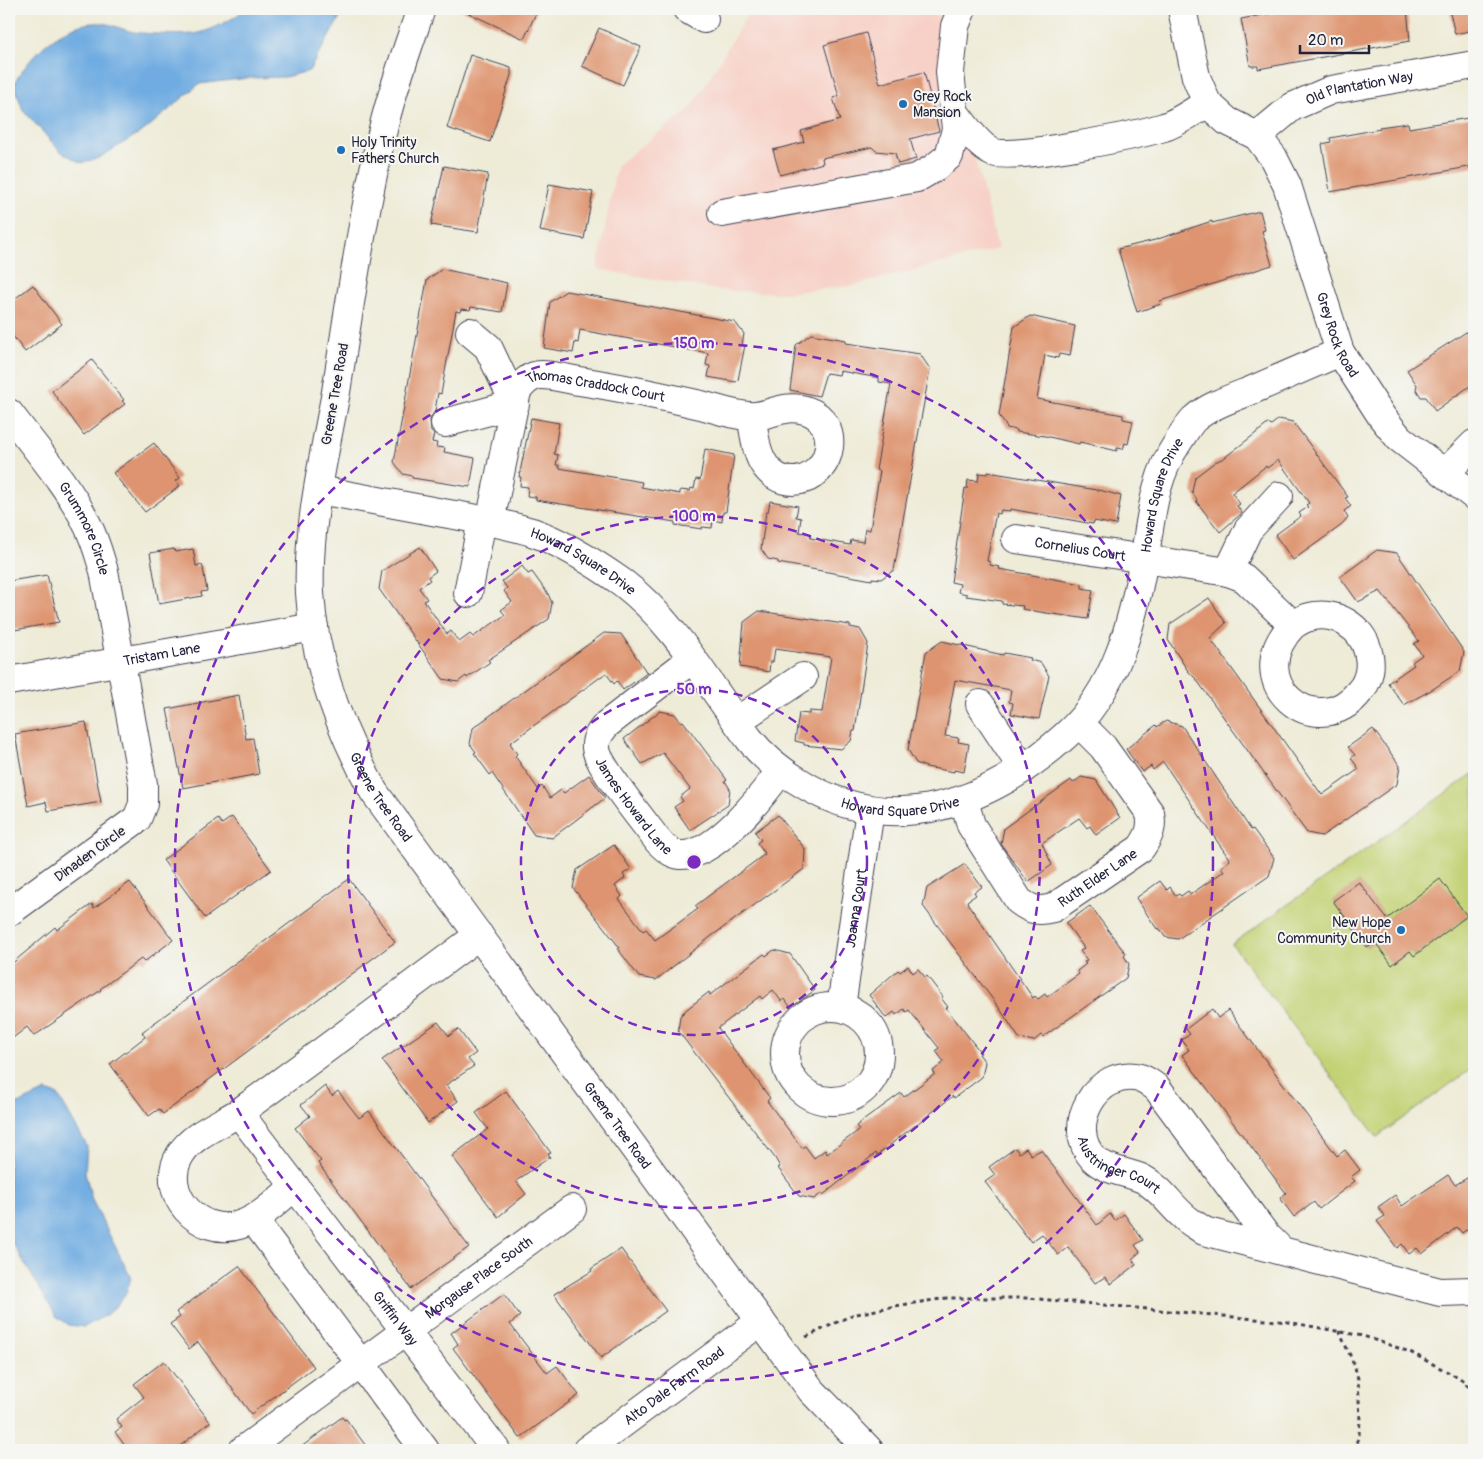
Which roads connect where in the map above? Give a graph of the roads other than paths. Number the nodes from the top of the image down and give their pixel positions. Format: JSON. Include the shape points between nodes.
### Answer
{"nodes":[{"id":1,"x":422,"y":9,"type":"edge"},
{"id":2,"x":962,"y":9,"type":"edge"},
{"id":3,"x":1182,"y":9,"type":"edge"},
{"id":4,"x":1474,"y":64,"type":"edge"},
{"id":5,"x":1207,"y":103,"type":"junction"},
{"id":6,"x":955,"y":113,"type":"junction"},
{"id":7,"x":1257,"y":136,"type":"junction"},
{"id":8,"x":722,"y":213,"type":"dead end"},
{"id":9,"x":470,"y":332,"type":"dead end"},
{"id":10,"x":1340,"y":352,"type":"junction"},
{"id":11,"x":514,"y":404,"type":"junction"},
{"id":12,"x":9,"y":412,"type":"edge"},
{"id":13,"x":750,"y":417,"type":"dead end"},
{"id":14,"x":445,"y":423,"type":"dead end"},
{"id":15,"x":1474,"y":444,"type":"edge"},
{"id":16,"x":1444,"y":473,"type":"junction"},
{"id":17,"x":319,"y":490,"type":"junction"},
{"id":18,"x":1279,"y":496,"type":"dead end"},
{"id":19,"x":1474,"y":496,"type":"edge"},
{"id":20,"x":486,"y":521,"type":"junction"},
{"id":21,"x":1016,"y":539,"type":"dead end"},
{"id":22,"x":1144,"y":559,"type":"junction"},
{"id":23,"x":1228,"y":572,"type":"junction"},
{"id":24,"x":468,"y":593,"type":"dead end"},
{"id":25,"x":1292,"y":625,"type":"dead end"},
{"id":26,"x":314,"y":627,"type":"junction"},
{"id":27,"x":692,"y":659,"type":"junction"},
{"id":28,"x":121,"y":661,"type":"junction"},
{"id":29,"x":803,"y":677,"type":"dead end"},
{"id":30,"x":9,"y":681,"type":"edge"},
{"id":31,"x":980,"y":704,"type":"dead end"},
{"id":32,"x":737,"y":721,"type":"junction"},
{"id":33,"x":1079,"y":723,"type":"junction"},
{"id":34,"x":1023,"y":769,"type":"junction"},
{"id":35,"x":782,"y":770,"type":"junction"},
{"id":36,"x":964,"y":800,"type":"junction"},
{"id":37,"x":870,"y":810,"type":"junction"},
{"id":38,"x":9,"y":912,"type":"edge"},
{"id":39,"x":479,"y":935,"type":"junction"},
{"id":40,"x":840,"y":1007,"type":"dead end"},
{"id":41,"x":239,"y":1113,"type":"junction"},
{"id":42,"x":295,"y":1186,"type":"junction"},
{"id":43,"x":572,"y":1209,"type":"dead end"},
{"id":44,"x":253,"y":1219,"type":"junction"},
{"id":45,"x":1281,"y":1250,"type":"junction"},
{"id":46,"x":1474,"y":1291,"type":"edge"},
{"id":47,"x":761,"y":1321,"type":"junction"},
{"id":48,"x":404,"y":1332,"type":"junction"},
{"id":49,"x":361,"y":1364,"type":"junction"},
{"id":50,"x":243,"y":1450,"type":"edge"},
{"id":51,"x":425,"y":1450,"type":"edge"},
{"id":52,"x":496,"y":1450,"type":"edge"},
{"id":53,"x":587,"y":1450,"type":"edge"},
{"id":54,"x":869,"y":1450,"type":"edge"}],
"edges":[{"from":1,"to":17,"type":"street","name":"Greene Tree Road","via":[[387,114],[369,192]]},
{"from":2,"to":6,"type":"street","via":[[955,26],[950,72]]},
{"from":3,"to":5,"type":"street","via":[[1196,77]]},
{"from":4,"to":7,"type":"street","name":"Old Plantation Way","via":[[1331,90],[1292,107]]},
{"from":5,"to":6,"type":"street","via":[[1165,127],[1012,155],[992,152]]},
{"from":5,"to":7,"type":"street","via":[[1227,121]]},
{"from":6,"to":8,"type":"street","via":[[956,129],[949,156],[917,178]]},
{"from":7,"to":10,"type":"street","name":"Grey Rock Road","via":[[1273,157],[1287,185]]},
{"from":9,"to":11,"type":"street","via":[[488,348]]},
{"from":10,"to":16,"type":"street","name":"Grey Rock Road","via":[[1399,438]]},
{"from":10,"to":22,"type":"street","name":"Howard Square Drive","via":[[1222,403],[1194,419],[1161,470]]},
{"from":11,"to":13,"type":"street","name":"Thomas Craddock Court","via":[[517,391],[525,380],[540,375]]},
{"from":11,"to":14,"type":"street"},
{"from":11,"to":20,"type":"street","name":"Thomas Craddock Court"},
{"from":12,"to":28,"type":"street","name":"Grummore Circle","via":[[87,522],[104,571]]},
{"from":15,"to":16,"type":"street"},
{"from":16,"to":19,"type":"street","name":"Grey Rock Road"},
{"from":17,"to":20,"type":"street","name":"Howard Square Drive"},
{"from":17,"to":26,"type":"street","name":"Greene Tree Road","via":[[312,533],[310,593]]},
{"from":18,"to":23,"type":"street","via":[[1248,530]]},
{"from":20,"to":24,"type":"street","name":"Thomas Craddock Court"},
{"from":20,"to":27,"type":"street","name":"Howard Square Drive","via":[[533,533],[558,544],[624,584],[648,605]]},
{"from":21,"to":22,"type":"street","name":"Cornelius Court"},
{"from":22,"to":23,"type":"street","name":"Cornelius Court"},
{"from":22,"to":33,"type":"street","name":"Howard Square Drive","via":[[1116,666],[1103,691]]},
{"from":23,"to":25,"type":"street","name":"Cornelius Court","via":[[1244,578]]},
{"from":26,"to":28,"type":"street","name":"Tristam Lane"},
{"from":26,"to":39,"type":"street","name":"Greene Tree Road","via":[[329,694],[354,756],[374,792]]},
{"from":27,"to":32,"type":"street","name":"Howard Square Drive"},
{"from":27,"to":35,"type":"street","name":"James Howard Lane","via":[[607,724],[596,741],[598,758],[658,841],[679,855],[700,849],[741,819]]},
{"from":28,"to":30,"type":"street","name":"Tristam Lane"},
{"from":28,"to":38,"type":"street","name":"Dinaden Circle","via":[[143,784],[143,804],[136,819]]},
{"from":29,"to":32,"type":"street"},
{"from":31,"to":34,"type":"street"},
{"from":32,"to":35,"type":"street","name":"Howard Square Drive","via":[[763,754]]},
{"from":33,"to":34,"type":"street","name":"Howard Square Drive"},
{"from":33,"to":36,"type":"street","name":"Ruth Elder Lane","via":[[1102,747],[1150,813],[1152,824],[1141,848],[1053,908],[1030,909],[1020,901],[971,825]]},
{"from":34,"to":36,"type":"street","name":"Howard Square Drive"},
{"from":35,"to":37,"type":"street","name":"Howard Square Drive","via":[[830,799]]},
{"from":36,"to":37,"type":"street","name":"Howard Square Drive","via":[[915,810]]},
{"from":37,"to":40,"type":"street","name":"Joanna Court"},
{"from":39,"to":41,"type":"street"},
{"from":39,"to":47,"type":"street","name":"Greene Tree Road"},
{"from":41,"to":42,"type":"street","name":"Griffin Way"},
{"from":41,"to":44,"type":"street","via":[[193,1141],[180,1154],[174,1169],[174,1188],[182,1206],[208,1224],[238,1226]]},
{"from":42,"to":44,"type":"street"},
{"from":42,"to":48,"type":"street","name":"Griffin Way"},
{"from":43,"to":48,"type":"street","name":"Morgause Place South"},
{"from":44,"to":49,"type":"street"},
{"from":45,"to":45,"type":"street","name":"Austringer Court","via":[[1204,1231],[1144,1180],[1094,1159],[1085,1144],[1082,1128],[1083,1112],[1089,1100],[1119,1078],[1140,1078],[1157,1088],[1265,1234]]},
{"from":45,"to":46,"type":"street","name":"Austringer Court","via":[[1440,1292]]},
{"from":47,"to":53,"type":"street","name":"Alto Dale Farm Road"},
{"from":47,"to":54,"type":"street","name":"Greene Tree Road","via":[[811,1390]]},
{"from":48,"to":49,"type":"street","name":"Morgause Place South"},
{"from":48,"to":52,"type":"street","name":"Griffin Way"},
{"from":49,"to":50,"type":"street","name":"Morgause Place South"},
{"from":49,"to":51,"type":"street"}]}
